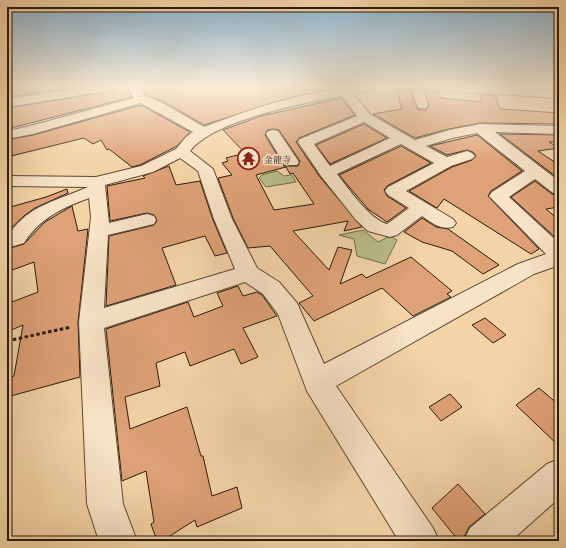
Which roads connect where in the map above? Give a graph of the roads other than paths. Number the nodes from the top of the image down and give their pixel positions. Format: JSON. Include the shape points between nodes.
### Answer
{"nodes":[{"id":1,"x":92,"y":113,"type":"edge"},
{"id":2,"x":169,"y":113,"type":"edge"},
{"id":3,"x":255,"y":113,"type":"edge"},
{"id":4,"x":362,"y":113,"type":"edge"},
{"id":5,"x":366,"y":117,"type":"junction"},
{"id":6,"x":480,"y":128,"type":"junction"},
{"id":7,"x":537,"y":129,"type":"junction"},
{"id":8,"x":559,"y":130,"type":"edge"},
{"id":9,"x":203,"y":132,"type":"junction"},
{"id":10,"x":7,"y":135,"type":"edge"},
{"id":11,"x":305,"y":142,"type":"junction"},
{"id":12,"x":407,"y":142,"type":"junction"},
{"id":13,"x":559,"y":143,"type":"edge"},
{"id":14,"x":181,"y":152,"type":"junction"},
{"id":15,"x":467,"y":156,"type":"dead end"},
{"id":16,"x":291,"y":162,"type":"dead end"},
{"id":17,"x":446,"y":163,"type":"junction"},
{"id":18,"x":536,"y":171,"type":"junction"},
{"id":19,"x":326,"y":173,"type":"junction"},
{"id":20,"x":7,"y":181,"type":"edge"},
{"id":21,"x":96,"y":186,"type":"junction"},
{"id":22,"x":559,"y":189,"type":"edge"},
{"id":23,"x":498,"y":196,"type":"junction"},
{"id":24,"x":481,"y":204,"type":"dead end"},
{"id":25,"x":421,"y":208,"type":"junction"},
{"id":26,"x":147,"y":220,"type":"dead end"},
{"id":27,"x":446,"y":223,"type":"dead end"},
{"id":28,"x":99,"y":231,"type":"junction"},
{"id":29,"x":7,"y":241,"type":"edge"},
{"id":30,"x":559,"y":256,"type":"edge"},
{"id":31,"x":248,"y":273,"type":"junction"},
{"id":32,"x":91,"y":322,"type":"junction"},
{"id":33,"x":317,"y":382,"type":"junction"},
{"id":34,"x":555,"y":487,"type":"edge"},
{"id":35,"x":118,"y":541,"type":"edge"},
{"id":36,"x":420,"y":541,"type":"edge"},
{"id":37,"x":483,"y":541,"type":"edge"}],
"edges":[{"from":1,"to":10,"type":"street"},
{"from":2,"to":9,"type":"street"},
{"from":3,"to":9,"type":"street"},
{"from":4,"to":5,"type":"street"},
{"from":5,"to":11,"type":"street"},
{"from":5,"to":12,"type":"street"},
{"from":6,"to":7,"type":"street"},
{"from":6,"to":12,"type":"street"},
{"from":6,"to":18,"type":"street"},
{"from":7,"to":8,"type":"street"},
{"from":7,"to":13,"type":"street"},
{"from":9,"to":14,"type":"street","via":[[191,140]]},
{"from":11,"to":16,"type":"street","via":[[277,140]]},
{"from":11,"to":19,"type":"street"},
{"from":12,"to":17,"type":"street"},
{"from":12,"to":19,"type":"street"},
{"from":14,"to":21,"type":"street","via":[[147,169]]},
{"from":14,"to":31,"type":"street","via":[[205,169]]},
{"from":15,"to":17,"type":"street"},
{"from":17,"to":25,"type":"street","via":[[394,191]]},
{"from":18,"to":22,"type":"street"},
{"from":18,"to":23,"type":"street"},
{"from":19,"to":25,"type":"street","via":[[362,216],[375,227],[390,231]]},
{"from":20,"to":21,"type":"street"},
{"from":21,"to":28,"type":"street"},
{"from":21,"to":29,"type":"street","via":[[43,212],[20,231],[17,238]]},
{"from":23,"to":24,"type":"street"},
{"from":23,"to":30,"type":"street"},
{"from":25,"to":27,"type":"street"},
{"from":26,"to":28,"type":"street"},
{"from":28,"to":32,"type":"street"},
{"from":30,"to":33,"type":"street","via":[[526,268]]},
{"from":31,"to":32,"type":"street"},
{"from":31,"to":33,"type":"street","via":[[271,288],[289,310]]},
{"from":32,"to":35,"type":"street","via":[[105,504]]},
{"from":33,"to":36,"type":"street"},
{"from":34,"to":37,"type":"street"}]}
